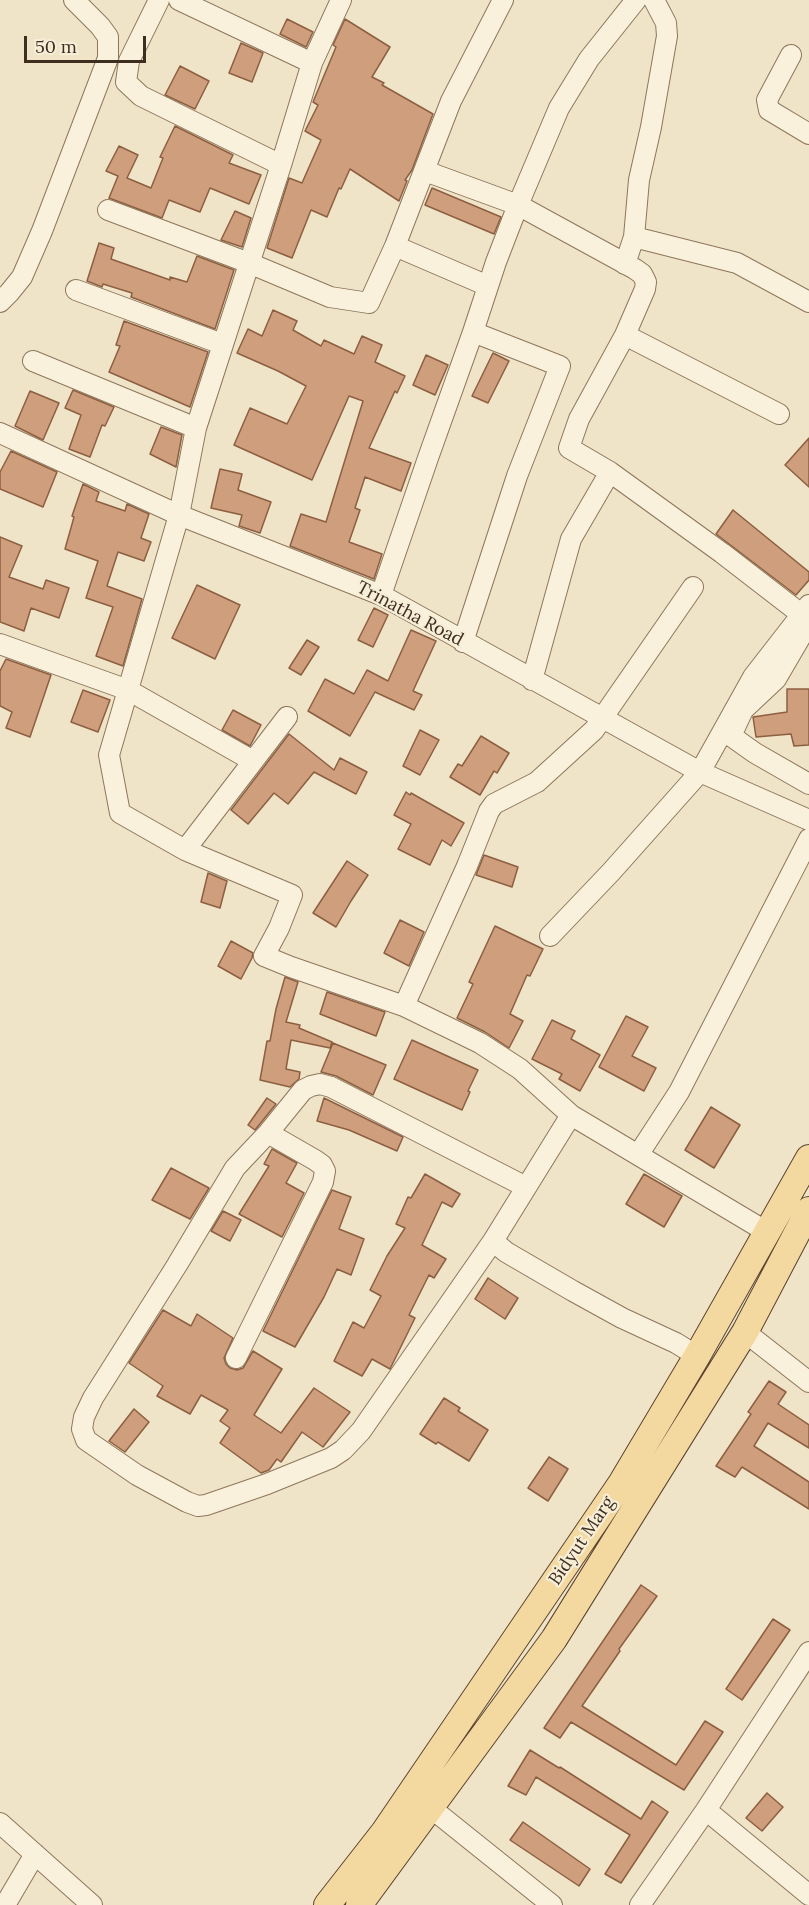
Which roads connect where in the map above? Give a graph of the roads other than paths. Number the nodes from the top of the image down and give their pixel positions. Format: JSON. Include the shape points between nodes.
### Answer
{"nodes":[{"id":1,"x":74,"y":0,"type":"edge"},
{"id":2,"x":159,"y":0,"type":"edge"},
{"id":3,"x":179,"y":0,"type":"edge"},
{"id":4,"x":341,"y":0,"type":"edge"},
{"id":5,"x":503,"y":0,"type":"edge"},
{"id":6,"x":636,"y":0,"type":"edge"},
{"id":7,"x":654,"y":0,"type":"edge"},
{"id":8,"x":791,"y":55,"type":"dead end"},
{"id":9,"x":312,"y":63,"type":"junction"},
{"id":10,"x":809,"y":134,"type":"edge"},
{"id":11,"x":281,"y":165,"type":"junction"},
{"id":12,"x":425,"y":171,"type":"junction"},
{"id":13,"x":518,"y":205,"type":"junction"},
{"id":14,"x":108,"y":210,"type":"dead end"},
{"id":15,"x":634,"y":237,"type":"junction"},
{"id":16,"x":395,"y":246,"type":"junction"},
{"id":17,"x":249,"y":263,"type":"junction"},
{"id":18,"x":625,"y":264,"type":"junction"},
{"id":19,"x":488,"y":286,"type":"junction"},
{"id":20,"x":76,"y":290,"type":"dead end"},
{"id":21,"x":807,"y":297,"type":"edge"},
{"id":22,"x":0,"y":302,"type":"edge"},
{"id":23,"x":473,"y":332,"type":"junction"},
{"id":24,"x":625,"y":334,"type":"junction"},
{"id":25,"x":222,"y":344,"type":"junction"},
{"id":26,"x":33,"y":361,"type":"dead end"},
{"id":27,"x":779,"y":414,"type":"dead end"},
{"id":28,"x":196,"y":428,"type":"junction"},
{"id":29,"x":0,"y":433,"type":"edge"},
{"id":30,"x":610,"y":472,"type":"junction"},
{"id":31,"x":179,"y":515,"type":"junction"},
{"id":32,"x":693,"y":587,"type":"dead end"},
{"id":33,"x":381,"y":595,"type":"junction"},
{"id":34,"x":806,"y":615,"type":"edge"},
{"id":35,"x":463,"y":642,"type":"junction"},
{"id":36,"x":0,"y":644,"type":"edge"},
{"id":37,"x":532,"y":680,"type":"junction"},
{"id":38,"x":128,"y":690,"type":"junction"},
{"id":39,"x":287,"y":717,"type":"dead end"},
{"id":40,"x":602,"y":718,"type":"junction"},
{"id":41,"x":253,"y":761,"type":"junction"},
{"id":42,"x":700,"y":772,"type":"junction"},
{"id":43,"x":809,"y":784,"type":"edge"},
{"id":44,"x":809,"y":820,"type":"edge"},
{"id":45,"x":809,"y":839,"type":"edge"},
{"id":46,"x":184,"y":850,"type":"junction"},
{"id":47,"x":550,"y":936,"type":"dead end"},
{"id":48,"x":404,"y":1006,"type":"junction"},
{"id":49,"x":571,"y":1115,"type":"junction"},
{"id":50,"x":268,"y":1133,"type":"junction"},
{"id":51,"x":638,"y":1155,"type":"junction"},
{"id":52,"x":809,"y":1158,"type":"edge"},
{"id":53,"x":526,"y":1187,"type":"junction"},
{"id":54,"x":809,"y":1210,"type":"edge"},
{"id":55,"x":767,"y":1232,"type":"junction"},
{"id":56,"x":493,"y":1241,"type":"junction"},
{"id":57,"x":744,"y":1332,"type":"junction"},
{"id":58,"x":697,"y":1356,"type":"junction"},
{"id":59,"x":236,"y":1358,"type":"dead end"},
{"id":60,"x":809,"y":1382,"type":"edge"},
{"id":61,"x":528,"y":1621,"type":"junction"},
{"id":62,"x":554,"y":1639,"type":"junction"},
{"id":63,"x":809,"y":1652,"type":"edge"},
{"id":64,"x":803,"y":1677,"type":"edge"},
{"id":65,"x":431,"y":1808,"type":"junction"},
{"id":66,"x":706,"y":1810,"type":"junction"},
{"id":67,"x":0,"y":1823,"type":"edge"},
{"id":68,"x":35,"y":1854,"type":"junction"},
{"id":69,"x":809,"y":1895,"type":"edge"},
{"id":70,"x":5,"y":1905,"type":"edge"},
{"id":71,"x":92,"y":1905,"type":"edge"},
{"id":72,"x":327,"y":1905,"type":"edge"},
{"id":73,"x":359,"y":1905,"type":"edge"},
{"id":74,"x":552,"y":1905,"type":"edge"},
{"id":75,"x":640,"y":1905,"type":"edge"}],
"edges":[{"from":1,"to":22,"type":"street","via":[[108,37],[108,58],[30,259],[22,277]]},
{"from":2,"to":11,"type":"street","via":[[129,61],[126,82],[141,96]]},
{"from":3,"to":9,"type":"street"},
{"from":4,"to":9,"type":"street"},
{"from":5,"to":12,"type":"street","via":[[451,101]]},
{"from":6,"to":13,"type":"street","via":[[572,85]]},
{"from":7,"to":15,"type":"street","via":[[666,23],[667,36],[639,180]]},
{"from":8,"to":10,"type":"street","via":[[767,100],[769,110]]},
{"from":9,"to":11,"type":"street"},
{"from":11,"to":17,"type":"street"},
{"from":12,"to":13,"type":"street"},
{"from":12,"to":16,"type":"street"},
{"from":13,"to":18,"type":"street"},
{"from":13,"to":19,"type":"street"},
{"from":14,"to":17,"type":"street"},
{"from":15,"to":18,"type":"street"},
{"from":15,"to":21,"type":"street","via":[[737,263]]},
{"from":16,"to":17,"type":"street","via":[[369,303],[330,297]]},
{"from":16,"to":19,"type":"street"},
{"from":17,"to":25,"type":"street"},
{"from":18,"to":24,"type":"street","via":[[642,274],[646,282]]},
{"from":19,"to":23,"type":"street"},
{"from":20,"to":25,"type":"street"},
{"from":23,"to":33,"type":"street"},
{"from":23,"to":35,"type":"street","via":[[561,366],[517,476]]},
{"from":24,"to":27,"type":"street"},
{"from":24,"to":30,"type":"street","via":[[579,419],[569,448]]},
{"from":25,"to":28,"type":"street"},
{"from":26,"to":28,"type":"street"},
{"from":28,"to":31,"type":"street"},
{"from":29,"to":31,"type":"street","name":"Trinatha Road"},
{"from":30,"to":34,"type":"street"},
{"from":30,"to":37,"type":"street","via":[[571,539]]},
{"from":31,"to":33,"type":"street","name":"Trinatha Road"},
{"from":31,"to":38,"type":"street"},
{"from":32,"to":40,"type":"street"},
{"from":33,"to":35,"type":"street","name":"Trinatha Road"},
{"from":34,"to":42,"type":"street","via":[[753,677]]},
{"from":34,"to":43,"type":"street","via":[[801,636],[776,679],[743,710],[731,736]]},
{"from":35,"to":37,"type":"street","name":"Trinatha Road"},
{"from":36,"to":38,"type":"street"},
{"from":37,"to":40,"type":"street","name":"Trinatha Road"},
{"from":38,"to":41,"type":"street"},
{"from":38,"to":46,"type":"street","via":[[109,754],[120,813]]},
{"from":39,"to":41,"type":"street"},
{"from":40,"to":42,"type":"street","name":"Trinatha Road"},
{"from":40,"to":48,"type":"street","via":[[587,737],[537,782],[494,804],[489,811]]},
{"from":41,"to":46,"type":"street"},
{"from":42,"to":44,"type":"street","name":"Trinatha Road"},
{"from":42,"to":47,"type":"street"},
{"from":45,"to":51,"type":"street","via":[[679,1092]]},
{"from":46,"to":48,"type":"street","via":[[292,895],[264,956]]},
{"from":48,"to":49,"type":"street","via":[[502,1056]]},
{"from":49,"to":51,"type":"street"},
{"from":49,"to":53,"type":"street"},
{"from":50,"to":53,"type":"street","via":[[303,1090],[320,1084]]},
{"from":50,"to":56,"type":"street","via":[[235,1168],[84,1417],[82,1429],[86,1440],[187,1503],[206,1505],[267,1484],[343,1450],[361,1431]]},
{"from":50,"to":59,"type":"street","via":[[315,1160],[325,1172]]},
{"from":51,"to":55,"type":"street"},
{"from":52,"to":55,"type":"main road","name":"Bidyut Marg"},
{"from":53,"to":56,"type":"street"},
{"from":54,"to":57,"type":"main road","name":"Bidyut Marg"},
{"from":55,"to":58,"type":"main road","name":"Bidyut Marg"},
{"from":56,"to":58,"type":"street","via":[[573,1291]]},
{"from":57,"to":60,"type":"street"},
{"from":57,"to":62,"type":"main road","name":"Bidyut Marg"},
{"from":58,"to":61,"type":"main road","name":"Bidyut Marg","via":[[622,1482]]},
{"from":61,"to":62,"type":"main road"},
{"from":61,"to":72,"type":"main road","name":"Bidyut Marg","via":[[384,1832]]},
{"from":62,"to":65,"type":"main road","name":"Bidyut Marg"},
{"from":63,"to":64,"type":"street"},
{"from":64,"to":66,"type":"street"},
{"from":65,"to":73,"type":"main road","name":"Bidyut Marg"},
{"from":65,"to":74,"type":"street"},
{"from":66,"to":69,"type":"street"},
{"from":66,"to":75,"type":"street"},
{"from":67,"to":68,"type":"street"},
{"from":68,"to":70,"type":"street"},
{"from":68,"to":71,"type":"street"}]}
